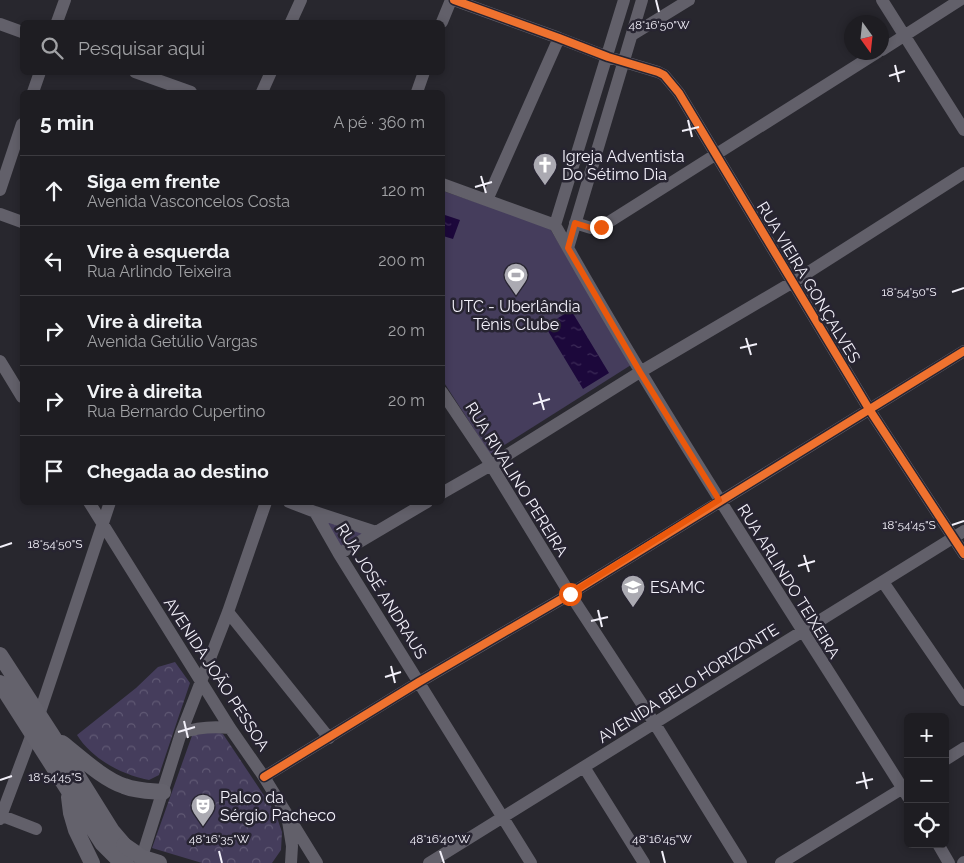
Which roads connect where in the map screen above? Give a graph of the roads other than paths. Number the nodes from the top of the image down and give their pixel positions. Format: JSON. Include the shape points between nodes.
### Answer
{"nodes":[{"id":1,"x":66,"y":0,"type":"edge"},
{"id":2,"x":301,"y":0,"type":"edge"},
{"id":3,"x":452,"y":0,"type":"edge"},
{"id":4,"x":624,"y":0,"type":"edge"},
{"id":5,"x":642,"y":0,"type":"edge"},
{"id":6,"x":689,"y":0,"type":"edge"},
{"id":7,"x":882,"y":0,"type":"edge"},
{"id":8,"x":960,"y":0,"type":"edge"},
{"id":9,"x":58,"y":20,"type":"edge"},
{"id":10,"x":292,"y":20,"type":"edge"},
{"id":11,"x":443,"y":20,"type":"edge"},
{"id":12,"x":0,"y":24,"type":"edge"},
{"id":13,"x":20,"y":31,"type":"edge"},
{"id":14,"x":632,"y":35,"type":"junction"},
{"id":15,"x":904,"y":36,"type":"junction"},
{"id":16,"x":558,"y":38,"type":"junction"},
{"id":17,"x":889,"y":46,"type":"edge"},
{"id":18,"x":608,"y":57,"type":"junction"},
{"id":19,"x":865,"y":60,"type":"edge"},
{"id":20,"x":624,"y":62,"type":"junction"},
{"id":21,"x":39,"y":75,"type":"edge"},
{"id":22,"x":143,"y":75,"type":"edge"},
{"id":23,"x":270,"y":75,"type":"edge"},
{"id":24,"x":423,"y":75,"type":"edge"},
{"id":25,"x":34,"y":90,"type":"edge"},
{"id":26,"x":185,"y":90,"type":"edge"},
{"id":27,"x":263,"y":90,"type":"edge"},
{"id":28,"x":417,"y":90,"type":"edge"},
{"id":29,"x":585,"y":129,"type":"junction"},
{"id":30,"x":20,"y":130,"type":"edge"},
{"id":31,"x":964,"y":130,"type":"edge"},
{"id":32,"x":602,"y":135,"type":"junction"},
{"id":33,"x":716,"y":155,"type":"junction"},
{"id":34,"x":964,"y":173,"type":"edge"},
{"id":35,"x":445,"y":185,"type":"edge"},
{"id":36,"x":0,"y":190,"type":"edge"},
{"id":37,"x":487,"y":200,"type":"junction"},
{"id":38,"x":0,"y":214,"type":"edge"},
{"id":39,"x":20,"y":221,"type":"edge"},
{"id":40,"x":575,"y":223,"type":"junction"},
{"id":41,"x":555,"y":225,"type":"junction"},
{"id":42,"x":568,"y":248,"type":"junction"},
{"id":43,"x":793,"y":282,"type":"junction"},
{"id":44,"x":964,"y":351,"type":"edge"},
{"id":45,"x":0,"y":361,"type":"edge"},
{"id":46,"x":640,"y":372,"type":"junction"},
{"id":47,"x":20,"y":394,"type":"edge"},
{"id":48,"x":445,"y":396,"type":"edge"},
{"id":49,"x":869,"y":409,"type":"junction"},
{"id":50,"x":491,"y":465,"type":"junction"},
{"id":51,"x":445,"y":491,"type":"edge"},
{"id":52,"x":719,"y":500,"type":"junction"},
{"id":53,"x":91,"y":505,"type":"edge"},
{"id":54,"x":109,"y":505,"type":"edge"},
{"id":55,"x":265,"y":505,"type":"edge"},
{"id":56,"x":297,"y":505,"type":"edge"},
{"id":57,"x":422,"y":505,"type":"edge"},
{"id":58,"x":315,"y":512,"type":"junction"},
{"id":59,"x":102,"y":524,"type":"junction"},
{"id":60,"x":376,"y":532,"type":"junction"},
{"id":61,"x":959,"y":534,"type":"edge"},
{"id":62,"x":340,"y":554,"type":"junction"},
{"id":63,"x":964,"y":554,"type":"edge"},
{"id":64,"x":883,"y":582,"type":"junction"},
{"id":65,"x":570,"y":594,"type":"junction"},
{"id":66,"x":228,"y":612,"type":"junction"},
{"id":67,"x":802,"y":631,"type":"junction"},
{"id":68,"x":0,"y":655,"type":"edge"},
{"id":69,"x":201,"y":679,"type":"junction"},
{"id":70,"x":419,"y":682,"type":"junction"},
{"id":71,"x":0,"y":683,"type":"edge"},
{"id":72,"x":964,"y":700,"type":"edge"},
{"id":73,"x":39,"y":715,"type":"junction"},
{"id":74,"x":655,"y":724,"type":"junction"},
{"id":75,"x":230,"y":728,"type":"junction"},
{"id":76,"x":33,"y":732,"type":"junction"},
{"id":77,"x":181,"y":733,"type":"junction"},
{"id":78,"x":52,"y":735,"type":"junction"},
{"id":79,"x":329,"y":738,"type":"junction"},
{"id":80,"x":964,"y":748,"type":"edge"},
{"id":81,"x":948,"y":758,"type":"edge"},
{"id":82,"x":584,"y":768,"type":"junction"},
{"id":83,"x":264,"y":777,"type":"junction"},
{"id":84,"x":904,"y":787,"type":"edge"},
{"id":85,"x":68,"y":790,"type":"junction"},
{"id":86,"x":904,"y":791,"type":"edge"},
{"id":87,"x":163,"y":792,"type":"junction"},
{"id":88,"x":0,"y":816,"type":"edge"},
{"id":89,"x":287,"y":816,"type":"junction"},
{"id":90,"x":502,"y":816,"type":"junction"},
{"id":91,"x":36,"y":829,"type":"dead end"},
{"id":92,"x":940,"y":848,"type":"edge"},
{"id":93,"x":122,"y":855,"type":"edge"},
{"id":94,"x":142,"y":858,"type":"edge"},
{"id":95,"x":92,"y":863,"type":"edge"},
{"id":96,"x":159,"y":863,"type":"edge"},
{"id":97,"x":291,"y":863,"type":"edge"},
{"id":98,"x":317,"y":863,"type":"edge"},
{"id":99,"x":429,"y":863,"type":"edge"},
{"id":100,"x":532,"y":863,"type":"edge"},
{"id":101,"x":644,"y":863,"type":"edge"},
{"id":102,"x":741,"y":863,"type":"edge"},
{"id":103,"x":781,"y":863,"type":"edge"},
{"id":104,"x":949,"y":863,"type":"edge"}],
"edges":[{"from":1,"to":9,"type":"street"},
{"from":2,"to":10,"type":"street"},
{"from":3,"to":11,"type":"street"},
{"from":3,"to":16,"type":"street","name":"RUA VIEIRA GONÇALVES"},
{"from":4,"to":18,"type":"street"},
{"from":5,"to":14,"type":"street"},
{"from":6,"to":14,"type":"street"},
{"from":7,"to":15,"type":"street"},
{"from":8,"to":15,"type":"street"},
{"from":12,"to":13,"type":"street"},
{"from":14,"to":20,"type":"street"},
{"from":15,"to":17,"type":"street"},
{"from":15,"to":31,"type":"street"},
{"from":16,"to":18,"type":"street","name":"RUA VIEIRA GONÇALVES"},
{"from":16,"to":37,"type":"street"},
{"from":18,"to":20,"type":"street","name":"RUA VIEIRA GONÇALVES"},
{"from":18,"to":29,"type":"street"},
{"from":19,"to":33,"type":"street"},
{"from":20,"to":32,"type":"street"},
{"from":20,"to":33,"type":"street","name":"RUA VIEIRA GONÇALVES","via":[[664,75],[679,93]]},
{"from":21,"to":25,"type":"street"},
{"from":22,"to":26,"type":"street"},
{"from":23,"to":27,"type":"street"},
{"from":24,"to":28,"type":"street"},
{"from":29,"to":32,"type":"street"},
{"from":29,"to":41,"type":"street"},
{"from":30,"to":36,"type":"street"},
{"from":32,"to":40,"type":"street"},
{"from":33,"to":40,"type":"street","via":[[601,227],[591,228]]},
{"from":33,"to":43,"type":"street","name":"RUA VIEIRA GONÇALVES"},
{"from":34,"to":43,"type":"street"},
{"from":35,"to":37,"type":"street"},
{"from":37,"to":41,"type":"street"},
{"from":38,"to":39,"type":"street"},
{"from":40,"to":42,"type":"street"},
{"from":41,"to":42,"type":"street","name":"RUA ARLINDO TEIXEIRA"},
{"from":42,"to":46,"type":"street","name":"RUA ARLINDO TEIXEIRA"},
{"from":43,"to":46,"type":"street"},
{"from":43,"to":49,"type":"street","name":"RUA VIEIRA GONÇALVES"},
{"from":44,"to":49,"type":"street"},
{"from":45,"to":47,"type":"street"},
{"from":46,"to":50,"type":"street"},
{"from":46,"to":52,"type":"street","name":"RUA ARLINDO TEIXEIRA"},
{"from":48,"to":50,"type":"street","name":"RUA RIVALINO PEREIRA"},
{"from":49,"to":52,"type":"street"},
{"from":49,"to":61,"type":"street","name":"RUA VIEIRA GONÇALVES"},
{"from":50,"to":51,"type":"street"},
{"from":50,"to":65,"type":"street","name":"RUA RIVALINO PEREIRA"},
{"from":52,"to":65,"type":"street"},
{"from":52,"to":67,"type":"street","name":"RUA ARLINDO TEIXEIRA"},
{"from":53,"to":59,"type":"street","name":"AVENIDA JOÃO PESSOA"},
{"from":54,"to":59,"type":"street"},
{"from":55,"to":66,"type":"street"},
{"from":56,"to":58,"type":"street"},
{"from":57,"to":60,"type":"street"},
{"from":58,"to":60,"type":"street"},
{"from":58,"to":62,"type":"street","name":"RUA JOSÉ ANDRAUS"},
{"from":59,"to":69,"type":"street","name":"AVENIDA JOÃO PESSOA"},
{"from":59,"to":73,"type":"street"},
{"from":60,"to":62,"type":"street"},
{"from":61,"to":63,"type":"street","name":"RUA VIEIRA GONÇALVES"},
{"from":61,"to":64,"type":"street","name":"AVENIDA BELO HORIZONTE"},
{"from":62,"to":70,"type":"street","name":"RUA JOSÉ ANDRAUS"},
{"from":64,"to":67,"type":"street","name":"AVENIDA BELO HORIZONTE"},
{"from":64,"to":72,"type":"street"},
{"from":65,"to":70,"type":"street"},
{"from":65,"to":74,"type":"street","name":"RUA RIVALINO PEREIRA"},
{"from":66,"to":69,"type":"street"},
{"from":66,"to":79,"type":"street"},
{"from":67,"to":74,"type":"street","name":"AVENIDA BELO HORIZONTE"},
{"from":67,"to":84,"type":"street","name":"RUA ARLINDO TEIXEIRA"},
{"from":68,"to":73,"type":"main road"},
{"from":69,"to":75,"type":"street","name":"AVENIDA JOÃO PESSOA"},
{"from":69,"to":77,"type":"street"},
{"from":70,"to":79,"type":"street"},
{"from":70,"to":90,"type":"street","name":"RUA JOSÉ ANDRAUS"},
{"from":71,"to":76,"type":"main road"},
{"from":73,"to":76,"type":"street"},
{"from":73,"to":78,"type":"main road"},
{"from":74,"to":82,"type":"street","name":"AVENIDA BELO HORIZONTE"},
{"from":74,"to":102,"type":"street","name":"RUA RIVALINO PEREIRA"},
{"from":75,"to":77,"type":"street","via":[[206,727]]},
{"from":75,"to":83,"type":"street","name":"AVENIDA JOÃO PESSOA"},
{"from":76,"to":85,"type":"main road"},
{"from":76,"to":88,"type":"street"},
{"from":77,"to":87,"type":"street"},
{"from":78,"to":87,"type":"main road","via":[[121,785]]},
{"from":78,"to":93,"type":"main road","via":[[112,831]]},
{"from":79,"to":83,"type":"street"},
{"from":80,"to":81,"type":"street"},
{"from":82,"to":90,"type":"street","name":"AVENIDA BELO HORIZONTE"},
{"from":82,"to":101,"type":"street"},
{"from":83,"to":89,"type":"street","name":"AVENIDA JOÃO PESSOA"},
{"from":85,"to":93,"type":"main road","via":[[102,843]]},
{"from":85,"to":95,"type":"main road","via":[[76,830]]},
{"from":86,"to":103,"type":"street"},
{"from":87,"to":94,"type":"street"},
{"from":88,"to":91,"type":"street"},
{"from":89,"to":97,"type":"street"},
{"from":89,"to":98,"type":"street","name":"AVENIDA JOÃO PESSOA"},
{"from":90,"to":99,"type":"street","name":"AVENIDA BELO HORIZONTE"},
{"from":90,"to":100,"type":"street","name":"RUA JOSÉ ANDRAUS"},
{"from":92,"to":104,"type":"street"},
{"from":93,"to":96,"type":"main road","bridge":true}]}
